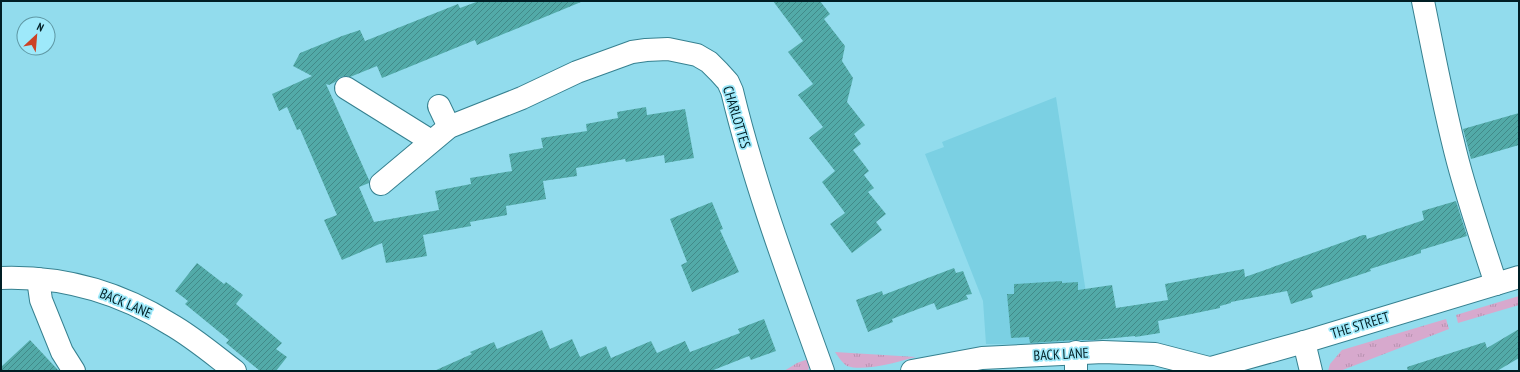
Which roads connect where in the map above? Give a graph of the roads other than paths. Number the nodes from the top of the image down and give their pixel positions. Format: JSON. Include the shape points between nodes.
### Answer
{"nodes":[{"id":1,"x":1422,"y":1,"type":"edge"},
{"id":2,"x":346,"y":88,"type":"dead end"},
{"id":3,"x":439,"y":106,"type":"dead end"},
{"id":4,"x":449,"y":127,"type":"junction"},
{"id":5,"x":431,"y":141,"type":"junction"},
{"id":6,"x":381,"y":184,"type":"dead end"},
{"id":7,"x":1519,"y":277,"type":"edge"},
{"id":8,"x":1,"y":278,"type":"edge"},
{"id":9,"x":38,"y":279,"type":"junction"},
{"id":10,"x":1496,"y":284,"type":"junction"},
{"id":11,"x":1304,"y":342,"type":"junction"},
{"id":12,"x":1076,"y":362,"type":"edge"},
{"id":13,"x":1205,"y":369,"type":"edge"},
{"id":14,"x":74,"y":371,"type":"edge"},
{"id":15,"x":235,"y":371,"type":"edge"},
{"id":16,"x":823,"y":371,"type":"edge"},
{"id":17,"x":912,"y":371,"type":"edge"},
{"id":18,"x":1311,"y":371,"type":"edge"}],
"edges":[{"from":1,"to":10,"type":"street","via":[[1458,160]]},
{"from":2,"to":5,"type":"street"},
{"from":3,"to":4,"type":"street"},
{"from":4,"to":5,"type":"street","name":"CHARLOTTES"},
{"from":4,"to":16,"type":"street","name":"CHARLOTTES","via":[[522,98],[577,72],[632,52],[668,49],[697,56],[709,62],[728,82],[732,91],[758,189]]},
{"from":5,"to":6,"type":"street","name":"CHARLOTTES"},
{"from":7,"to":10,"type":"street","name":"THE STREET"},
{"from":8,"to":9,"type":"street","name":"BACK LANE"},
{"from":9,"to":14,"type":"street","via":[[41,300],[62,352]]},
{"from":9,"to":15,"type":"street","name":"BACK LANE","via":[[82,287],[123,299],[149,311],[198,342]]},
{"from":10,"to":11,"type":"street","name":"THE STREET"},
{"from":11,"to":13,"type":"street","name":"THE STREET"},
{"from":11,"to":18,"type":"street"},
{"from":12,"to":13,"type":"street","name":"BACK LANE","via":[[1117,352],[1155,354]]},
{"from":12,"to":17,"type":"street","name":"BACK LANE","via":[[982,358]]}]}
